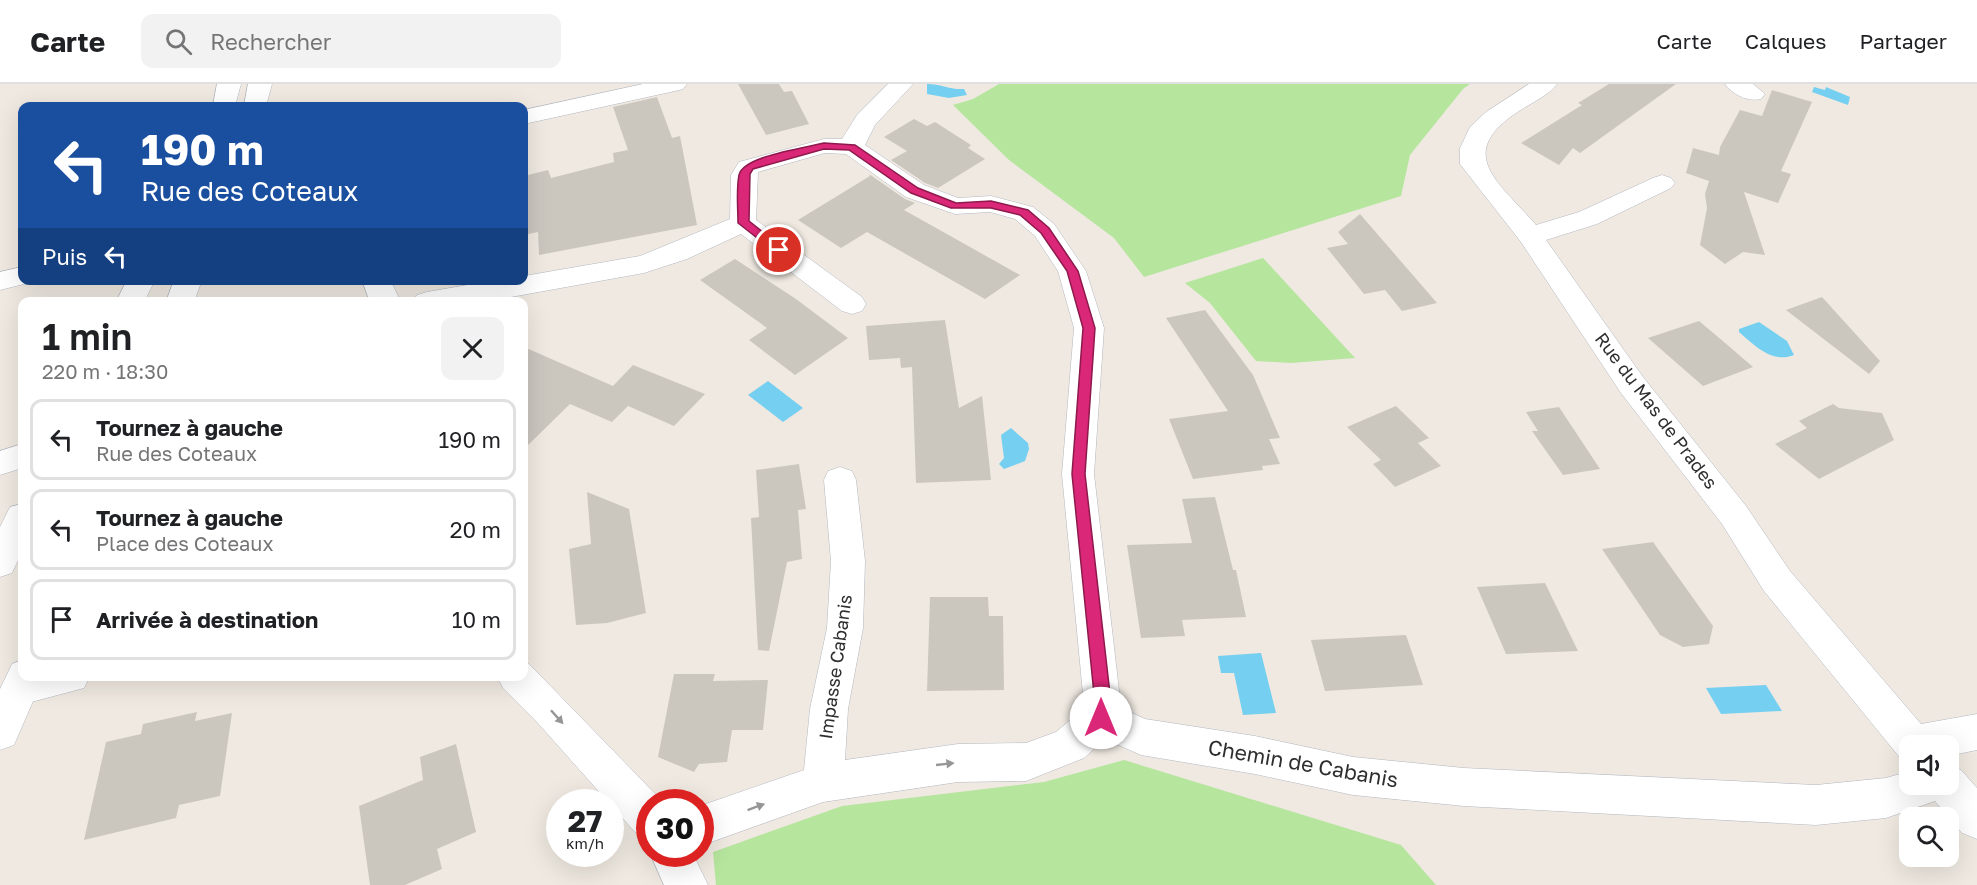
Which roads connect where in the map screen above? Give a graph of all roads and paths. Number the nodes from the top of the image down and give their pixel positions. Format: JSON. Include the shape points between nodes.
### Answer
{"nodes":[{"id":1,"x":229,"y":84,"type":"edge"},
{"id":2,"x":260,"y":84,"type":"edge"},
{"id":3,"x":675,"y":84,"type":"edge"},
{"id":4,"x":901,"y":84,"type":"edge"},
{"id":5,"x":1545,"y":84,"type":"edge"},
{"id":6,"x":225,"y":102,"type":"edge"},
{"id":7,"x":256,"y":102,"type":"edge"},
{"id":8,"x":528,"y":116,"type":"edge"},
{"id":9,"x":852,"y":147,"type":"junction"},
{"id":10,"x":1662,"y":183,"type":"dead end"},
{"id":11,"x":743,"y":223,"type":"junction"},
{"id":12,"x":1530,"y":236,"type":"junction"},
{"id":13,"x":18,"y":277,"type":"edge"},
{"id":14,"x":0,"y":281,"type":"edge"},
{"id":15,"x":528,"y":284,"type":"edge"},
{"id":16,"x":524,"y":285,"type":"edge"},
{"id":17,"x":456,"y":297,"type":"edge"},
{"id":18,"x":852,"y":304,"type":"dead end"},
{"id":19,"x":18,"y":457,"type":"edge"},
{"id":20,"x":0,"y":463,"type":"edge"},
{"id":21,"x":840,"y":480,"type":"dead end"},
{"id":22,"x":18,"y":526,"type":"edge"},
{"id":23,"x":0,"y":563,"type":"edge"},
{"id":24,"x":521,"y":681,"type":"edge"},
{"id":25,"x":23,"y":682,"type":"edge"},
{"id":26,"x":1101,"y":718,"type":"junction"},
{"id":27,"x":0,"y":732,"type":"edge"},
{"id":28,"x":1977,"y":732,"type":"edge"},
{"id":29,"x":1906,"y":735,"type":"edge"},
{"id":30,"x":1959,"y":736,"type":"edge"},
{"id":31,"x":823,"y":783,"type":"junction"},
{"id":32,"x":1899,"y":794,"type":"edge"},
{"id":33,"x":1956,"y":795,"type":"edge"},
{"id":34,"x":636,"y":805,"type":"edge"},
{"id":35,"x":1977,"y":819,"type":"edge"},
{"id":36,"x":714,"y":821,"type":"edge"},
{"id":37,"x":677,"y":867,"type":"edge"},
{"id":38,"x":687,"y":885,"type":"edge"}],
"edges":[{"from":1,"to":6,"type":"street"},
{"from":2,"to":7,"type":"street"},
{"from":3,"to":8,"type":"street"},
{"from":4,"to":9,"type":"street","via":[[855,132]]},
{"from":5,"to":12,"type":"street","name":"Rue du Mas de Prades","via":[[1494,117],[1479,132],[1472,148],[1473,164],[1482,178]]},
{"from":9,"to":11,"type":"street","via":[[824,146],[748,167],[744,174]]},
{"from":9,"to":26,"type":"street","via":[[915,191],[955,206],[991,204],[1024,213],[1045,230],[1072,271],[1089,328],[1078,474],[1102,694]]},
{"from":10,"to":12,"type":"street","via":[[1588,218]]},
{"from":11,"to":15,"type":"street","via":[[644,264]]},
{"from":11,"to":18,"type":"street"},
{"from":12,"to":29,"type":"street","name":"Rue du Mas de Prades","via":[[1632,385],[1734,515],[1777,581]]},
{"from":13,"to":14,"type":"street"},
{"from":16,"to":17,"type":"street"},
{"from":19,"to":20,"type":"street"},
{"from":21,"to":31,"type":"street","name":"Impasse Cabanis","via":[[848,561],[845,628],[829,709]]},
{"from":22,"to":23,"type":"street"},
{"from":24,"to":34,"type":"street","one_way":true},
{"from":25,"to":27,"type":"street"},
{"from":31,"to":26,"type":"street","one_way":true,"via":[[958,763],[1026,762],[1070,745]]},
{"from":26,"to":32,"type":"street","name":"Chemin de Cabanis","via":[[1141,737],[1353,776],[1464,787],[1816,805]]},
{"from":28,"to":30,"type":"street"},
{"from":36,"to":31,"type":"street","one_way":true},
{"from":33,"to":35,"type":"street"},
{"from":37,"to":38,"type":"street"}]}
